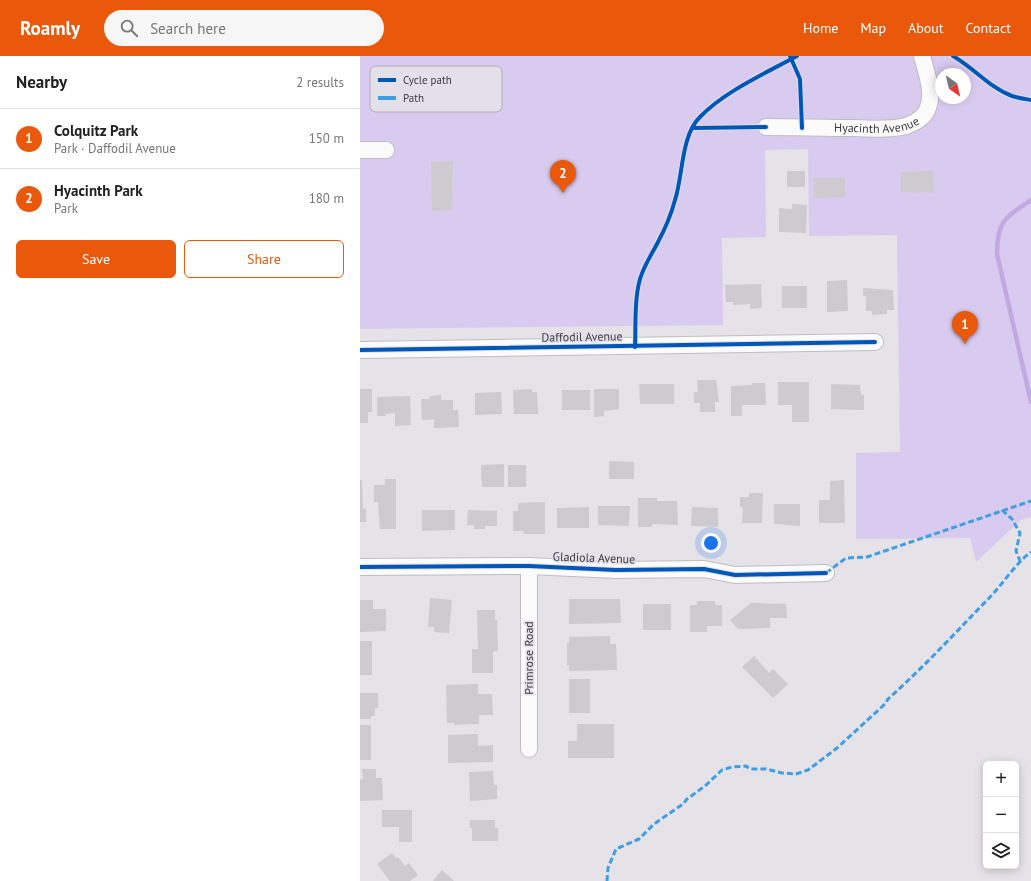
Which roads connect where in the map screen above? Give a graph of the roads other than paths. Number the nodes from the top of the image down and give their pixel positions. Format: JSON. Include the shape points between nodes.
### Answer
{"nodes":[{"id":1,"x":922,"y":56,"type":"edge"},
{"id":2,"x":766,"y":126,"type":"dead end"},
{"id":3,"x":360,"y":150,"type":"edge"},
{"id":4,"x":386,"y":150,"type":"dead end"},
{"id":5,"x":875,"y":342,"type":"dead end"},
{"id":6,"x":360,"y":350,"type":"edge"},
{"id":7,"x":529,"y":566,"type":"junction"},
{"id":8,"x":360,"y":567,"type":"edge"},
{"id":9,"x":826,"y":573,"type":"dead end"},
{"id":10,"x":529,"y":749,"type":"dead end"}],
"edges":[{"from":1,"to":2,"type":"street","name":"Hyacinth Avenue","via":[[929,83],[928,109],[915,123],[871,129]]},
{"from":3,"to":4,"type":"street"},
{"from":5,"to":6,"type":"street","name":"Daffodil Avenue"},
{"from":7,"to":8,"type":"street","name":"Gladiola Avenue"},
{"from":7,"to":9,"type":"street","name":"Gladiola Avenue","via":[[616,570],[704,570],[734,575]]},
{"from":7,"to":10,"type":"street","name":"Primrose Road"}]}
